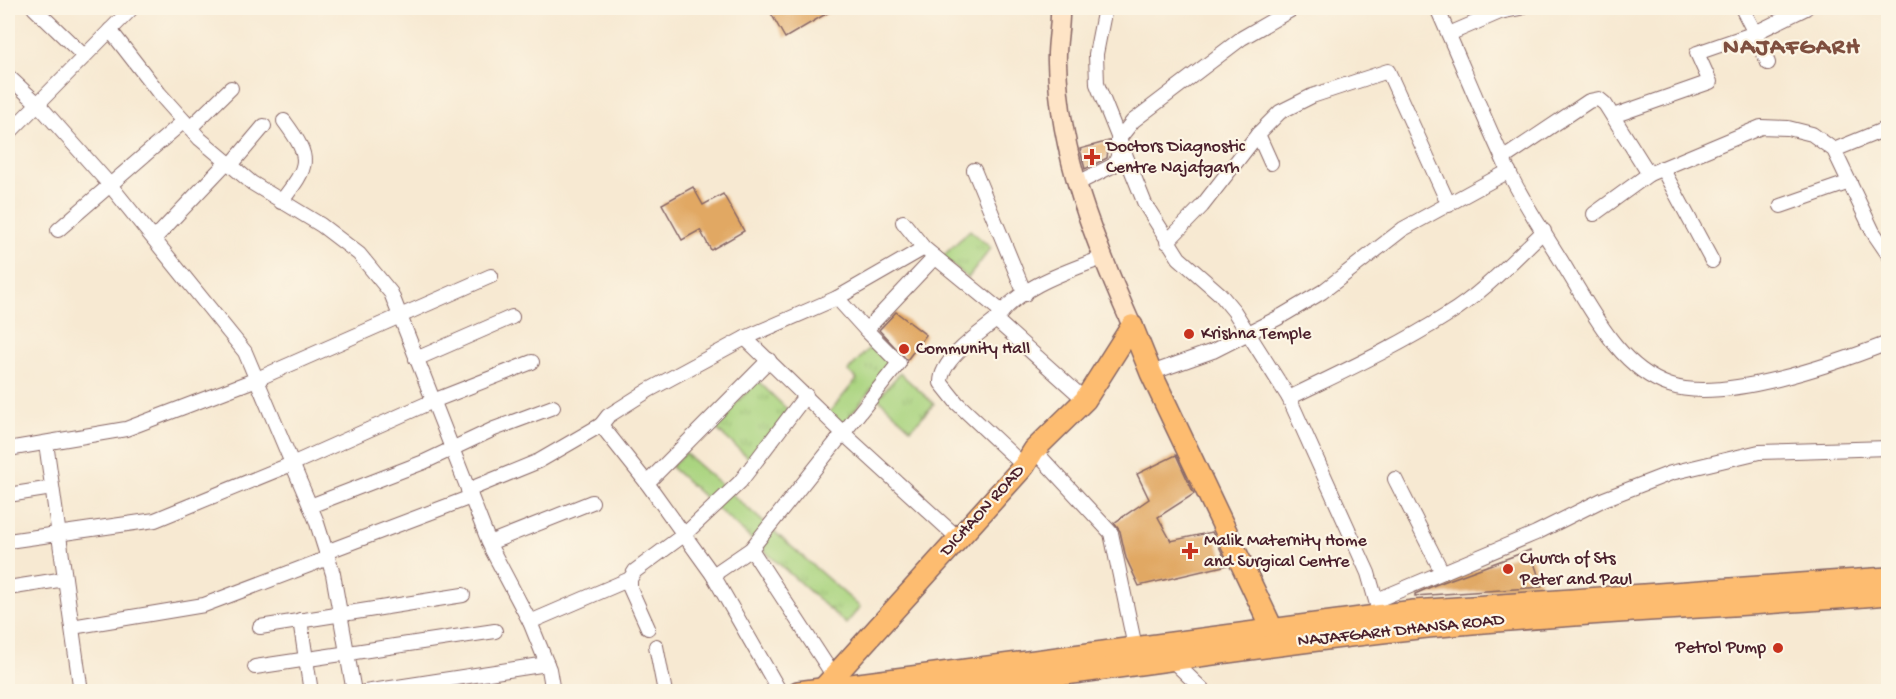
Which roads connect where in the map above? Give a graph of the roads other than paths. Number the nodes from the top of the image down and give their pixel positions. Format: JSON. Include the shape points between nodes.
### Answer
{"nodes":[{"id":1,"x":34,"y":8,"type":"edge"},
{"id":2,"x":131,"y":8,"type":"edge"},
{"id":3,"x":1060,"y":8,"type":"edge"},
{"id":4,"x":1105,"y":8,"type":"edge"},
{"id":5,"x":1294,"y":8,"type":"edge"},
{"id":6,"x":1437,"y":8,"type":"edge"},
{"id":7,"x":1520,"y":8,"type":"edge"},
{"id":8,"x":1742,"y":8,"type":"edge"},
{"id":9,"x":1806,"y":8,"type":"edge"},
{"id":10,"x":110,"y":30,"type":"junction"},
{"id":11,"x":1755,"y":33,"type":"junction"},
{"id":12,"x":1449,"y":34,"type":"junction"},
{"id":13,"x":84,"y":56,"type":"junction"},
{"id":14,"x":1768,"y":63,"type":"dead end"},
{"id":15,"x":8,"y":76,"type":"edge"},
{"id":16,"x":231,"y":88,"type":"dead end"},
{"id":17,"x":38,"y":104,"type":"junction"},
{"id":18,"x":1613,"y":116,"type":"junction"},
{"id":19,"x":284,"y":121,"type":"dead end"},
{"id":20,"x":187,"y":124,"type":"junction"},
{"id":21,"x":264,"y":126,"type":"dead end"},
{"id":22,"x":1888,"y":128,"type":"edge"},
{"id":23,"x":8,"y":134,"type":"edge"},
{"id":24,"x":1258,"y":134,"type":"junction"},
{"id":25,"x":1118,"y":140,"type":"junction"},
{"id":26,"x":1834,"y":150,"type":"junction"},
{"id":27,"x":229,"y":163,"type":"junction"},
{"id":28,"x":1272,"y":163,"type":"dead end"},
{"id":29,"x":1506,"y":165,"type":"junction"},
{"id":30,"x":1662,"y":168,"type":"junction"},
{"id":31,"x":975,"y":171,"type":"dead end"},
{"id":32,"x":1648,"y":174,"type":"junction"},
{"id":33,"x":1850,"y":182,"type":"junction"},
{"id":34,"x":1076,"y":184,"type":"junction"},
{"id":35,"x":110,"y":185,"type":"junction"},
{"id":36,"x":281,"y":202,"type":"junction"},
{"id":37,"x":1449,"y":205,"type":"junction"},
{"id":38,"x":1781,"y":206,"type":"dead end"},
{"id":39,"x":1594,"y":214,"type":"dead end"},
{"id":40,"x":903,"y":222,"type":"dead end"},
{"id":41,"x":58,"y":230,"type":"dead end"},
{"id":42,"x":1544,"y":231,"type":"junction"},
{"id":43,"x":154,"y":239,"type":"junction"},
{"id":44,"x":1167,"y":242,"type":"junction"},
{"id":45,"x":930,"y":253,"type":"junction"},
{"id":46,"x":1888,"y":254,"type":"edge"},
{"id":47,"x":1102,"y":258,"type":"junction"},
{"id":48,"x":1712,"y":261,"type":"dead end"},
{"id":49,"x":491,"y":276,"type":"dead end"},
{"id":50,"x":1025,"y":294,"type":"junction"},
{"id":51,"x":837,"y":298,"type":"junction"},
{"id":52,"x":999,"y":316,"type":"junction"},
{"id":53,"x":512,"y":317,"type":"dead end"},
{"id":54,"x":400,"y":318,"type":"junction"},
{"id":55,"x":1132,"y":326,"type":"junction"},
{"id":56,"x":866,"y":330,"type":"junction"},
{"id":57,"x":1250,"y":334,"type":"junction"},
{"id":58,"x":746,"y":338,"type":"junction"},
{"id":59,"x":1888,"y":343,"type":"edge"},
{"id":60,"x":416,"y":359,"type":"junction"},
{"id":61,"x":769,"y":360,"type":"junction"},
{"id":62,"x":532,"y":362,"type":"dead end"},
{"id":63,"x":1151,"y":373,"type":"junction"},
{"id":64,"x":257,"y":379,"type":"junction"},
{"id":65,"x":806,"y":395,"type":"junction"},
{"id":66,"x":1289,"y":398,"type":"junction"},
{"id":67,"x":1084,"y":400,"type":"junction"},
{"id":68,"x":433,"y":401,"type":"junction"},
{"id":69,"x":552,"y":407,"type":"dead end"},
{"id":70,"x":601,"y":425,"type":"junction"},
{"id":71,"x":843,"y":433,"type":"junction"},
{"id":72,"x":46,"y":443,"type":"junction"},
{"id":73,"x":1888,"y":448,"type":"edge"},
{"id":74,"x":8,"y":449,"type":"edge"},
{"id":75,"x":452,"y":449,"type":"junction"},
{"id":76,"x":1029,"y":458,"type":"junction"},
{"id":77,"x":294,"y":463,"type":"junction"},
{"id":78,"x":1395,"y":479,"type":"dead end"},
{"id":79,"x":647,"y":483,"type":"junction"},
{"id":80,"x":52,"y":488,"type":"junction"},
{"id":81,"x":470,"y":493,"type":"junction"},
{"id":82,"x":8,"y":495,"type":"edge"},
{"id":83,"x":592,"y":502,"type":"dead end"},
{"id":84,"x":310,"y":506,"type":"junction"},
{"id":85,"x":59,"y":533,"type":"junction"},
{"id":86,"x":685,"y":534,"type":"junction"},
{"id":87,"x":958,"y":538,"type":"junction"},
{"id":88,"x":8,"y":541,"type":"edge"},
{"id":89,"x":489,"y":543,"type":"junction"},
{"id":90,"x":751,"y":549,"type":"junction"},
{"id":91,"x":327,"y":555,"type":"junction"},
{"id":92,"x":1442,"y":572,"type":"junction"},
{"id":93,"x":713,"y":575,"type":"junction"},
{"id":94,"x":1888,"y":578,"type":"edge"},
{"id":95,"x":65,"y":579,"type":"junction"},
{"id":96,"x":630,"y":579,"type":"junction"},
{"id":97,"x":8,"y":588,"type":"edge"},
{"id":98,"x":1888,"y":594,"type":"edge"},
{"id":99,"x":463,"y":595,"type":"dead end"},
{"id":100,"x":1378,"y":607,"type":"junction"},
{"id":101,"x":339,"y":615,"type":"junction"},
{"id":102,"x":300,"y":620,"type":"junction"},
{"id":103,"x":530,"y":622,"type":"junction"},
{"id":104,"x":72,"y":627,"type":"junction"},
{"id":105,"x":260,"y":627,"type":"dead end"},
{"id":106,"x":648,"y":628,"type":"dead end"},
{"id":107,"x":495,"y":631,"type":"dead end"},
{"id":108,"x":1276,"y":636,"type":"junction"},
{"id":109,"x":656,"y":646,"type":"dead end"},
{"id":110,"x":1136,"y":647,"type":"junction"},
{"id":111,"x":346,"y":654,"type":"junction"},
{"id":112,"x":306,"y":660,"type":"junction"},
{"id":113,"x":1173,"y":662,"type":"junction"},
{"id":114,"x":547,"y":664,"type":"junction"},
{"id":115,"x":255,"y":667,"type":"dead end"},
{"id":116,"x":825,"y":685,"type":"edge"},
{"id":117,"x":81,"y":692,"type":"edge"},
{"id":118,"x":311,"y":692,"type":"edge"},
{"id":119,"x":354,"y":692,"type":"edge"},
{"id":120,"x":365,"y":692,"type":"edge"},
{"id":121,"x":553,"y":692,"type":"edge"},
{"id":122,"x":665,"y":692,"type":"edge"},
{"id":123,"x":780,"y":692,"type":"edge"},
{"id":124,"x":798,"y":692,"type":"edge"},
{"id":125,"x":916,"y":692,"type":"edge"},
{"id":126,"x":1206,"y":692,"type":"edge"}],
"edges":[{"from":1,"to":13,"type":"street"},
{"from":2,"to":10,"type":"street"},
{"from":3,"to":34,"type":"main road","via":[[1057,61],[1064,130]]},
{"from":4,"to":25,"type":"street","via":[[1094,70]]},
{"from":5,"to":25,"type":"street","via":[[1199,69],[1133,120]]},
{"from":6,"to":12,"type":"street"},
{"from":7,"to":12,"type":"street","via":[[1500,12]]},
{"from":8,"to":11,"type":"street"},
{"from":9,"to":11,"type":"street"},
{"from":10,"to":13,"type":"street"},
{"from":10,"to":20,"type":"street"},
{"from":11,"to":14,"type":"street"},
{"from":11,"to":18,"type":"street","via":[[1697,53],[1710,82]]},
{"from":12,"to":29,"type":"street"},
{"from":13,"to":17,"type":"street"},
{"from":15,"to":17,"type":"street"},
{"from":16,"to":20,"type":"street"},
{"from":17,"to":23,"type":"street"},
{"from":17,"to":35,"type":"street"},
{"from":18,"to":29,"type":"street","via":[[1599,99],[1589,101]]},
{"from":18,"to":32,"type":"street"},
{"from":19,"to":36,"type":"street","via":[[301,144],[305,157],[300,178]]},
{"from":20,"to":27,"type":"street"},
{"from":20,"to":35,"type":"street"},
{"from":21,"to":27,"type":"street"},
{"from":22,"to":26,"type":"street"},
{"from":24,"to":28,"type":"street"},
{"from":24,"to":37,"type":"street","via":[[1280,112],[1312,96],[1388,71]]},
{"from":24,"to":44,"type":"street","via":[[1202,206]]},
{"from":25,"to":34,"type":"street","via":[[1114,165]]},
{"from":25,"to":44,"type":"street","via":[[1144,204]]},
{"from":26,"to":30,"type":"street","via":[[1812,134],[1761,127]]},
{"from":26,"to":33,"type":"street"},
{"from":27,"to":36,"type":"street"},
{"from":27,"to":43,"type":"street"},
{"from":29,"to":37,"type":"street"},
{"from":29,"to":42,"type":"street"},
{"from":30,"to":32,"type":"street"},
{"from":30,"to":48,"type":"street"},
{"from":31,"to":50,"type":"street"},
{"from":32,"to":39,"type":"street"},
{"from":33,"to":38,"type":"street"},
{"from":33,"to":46,"type":"street"},
{"from":34,"to":47,"type":"main road"},
{"from":35,"to":41,"type":"street"},
{"from":35,"to":43,"type":"street"},
{"from":36,"to":54,"type":"street","via":[[321,225],[358,254],[391,293]]},
{"from":37,"to":57,"type":"street","via":[[1402,229],[1322,292]]},
{"from":40,"to":45,"type":"street"},
{"from":42,"to":59,"type":"street","via":[[1608,335],[1647,374],[1670,386],[1718,390],[1771,380],[1837,363]]},
{"from":42,"to":66,"type":"street","via":[[1487,285],[1448,315]]},
{"from":43,"to":64,"type":"street","via":[[244,352]]},
{"from":44,"to":57,"type":"street","via":[[1179,258],[1220,294]]},
{"from":45,"to":51,"type":"street"},
{"from":45,"to":52,"type":"street"},
{"from":45,"to":56,"type":"street"},
{"from":47,"to":50,"type":"street"},
{"from":47,"to":55,"type":"main road"},
{"from":49,"to":54,"type":"street"},
{"from":50,"to":52,"type":"street"},
{"from":51,"to":56,"type":"street"},
{"from":51,"to":58,"type":"street"},
{"from":52,"to":67,"type":"street"},
{"from":52,"to":76,"type":"street","via":[[954,357],[944,370],[942,383],[957,403]]},
{"from":53,"to":60,"type":"street"},
{"from":54,"to":60,"type":"street"},
{"from":54,"to":64,"type":"street"},
{"from":55,"to":63,"type":"main road"},
{"from":55,"to":67,"type":"main road","name":"DICHAON ROAD"},
{"from":56,"to":71,"type":"street","via":[[899,363]]},
{"from":57,"to":63,"type":"street"},
{"from":57,"to":66,"type":"street"},
{"from":58,"to":61,"type":"street"},
{"from":58,"to":70,"type":"street","via":[[649,390],[608,416]]},
{"from":60,"to":68,"type":"street"},
{"from":61,"to":65,"type":"street"},
{"from":61,"to":79,"type":"street"},
{"from":62,"to":68,"type":"street"},
{"from":63,"to":108,"type":"main road"},
{"from":64,"to":72,"type":"street","via":[[126,429]]},
{"from":64,"to":77,"type":"street"},
{"from":65,"to":71,"type":"street"},
{"from":65,"to":86,"type":"street","via":[[740,482]]},
{"from":66,"to":100,"type":"street","via":[[1349,529]]},
{"from":67,"to":76,"type":"main road","name":"DICHAON ROAD"},
{"from":68,"to":75,"type":"street"},
{"from":68,"to":77,"type":"street"},
{"from":69,"to":75,"type":"street"},
{"from":70,"to":79,"type":"street"},
{"from":70,"to":81,"type":"street","via":[[539,461]]},
{"from":71,"to":87,"type":"street"},
{"from":71,"to":90,"type":"street"},
{"from":72,"to":74,"type":"street"},
{"from":72,"to":80,"type":"street"},
{"from":73,"to":92,"type":"street","via":[[1759,452],[1671,473]]},
{"from":75,"to":81,"type":"street"},
{"from":75,"to":84,"type":"street"},
{"from":76,"to":87,"type":"main road","name":"DICHAON ROAD"},
{"from":76,"to":110,"type":"street","via":[[1111,533]]},
{"from":77,"to":84,"type":"street"},
{"from":77,"to":85,"type":"street","via":[[155,520]]},
{"from":78,"to":92,"type":"street"},
{"from":79,"to":86,"type":"street"},
{"from":80,"to":82,"type":"street"},
{"from":80,"to":85,"type":"street"},
{"from":81,"to":89,"type":"street"},
{"from":81,"to":91,"type":"street"},
{"from":83,"to":89,"type":"street"},
{"from":84,"to":91,"type":"street"},
{"from":85,"to":88,"type":"street"},
{"from":85,"to":95,"type":"street"},
{"from":86,"to":93,"type":"street"},
{"from":86,"to":96,"type":"street","via":[[635,571]]},
{"from":87,"to":116,"type":"main road","name":"DICHAON ROAD"},
{"from":89,"to":103,"type":"street"},
{"from":90,"to":93,"type":"street"},
{"from":90,"to":116,"type":"street"},
{"from":91,"to":101,"type":"street"},
{"from":91,"to":104,"type":"street","via":[[204,605]]},
{"from":92,"to":100,"type":"street"},
{"from":93,"to":123,"type":"street"},
{"from":94,"to":100,"type":"main road","via":[[1502,603]]},
{"from":95,"to":97,"type":"street"},
{"from":95,"to":104,"type":"street"},
{"from":96,"to":103,"type":"street"},
{"from":96,"to":106,"type":"street","via":[[630,588]]},
{"from":98,"to":108,"type":"main road","name":"NAJAFGARH DHANSA ROAD"},
{"from":99,"to":101,"type":"street"},
{"from":100,"to":108,"type":"main road"},
{"from":101,"to":102,"type":"street"},
{"from":101,"to":111,"type":"street"},
{"from":102,"to":105,"type":"street"},
{"from":102,"to":112,"type":"street"},
{"from":103,"to":114,"type":"street"},
{"from":104,"to":117,"type":"street"},
{"from":107,"to":111,"type":"street"},
{"from":108,"to":110,"type":"main road"},
{"from":108,"to":113,"type":"main road","name":"NAJAFGARH DHANSA ROAD"},
{"from":109,"to":122,"type":"street"},
{"from":110,"to":116,"type":"main road"},
{"from":111,"to":112,"type":"street"},
{"from":111,"to":119,"type":"street"},
{"from":112,"to":115,"type":"street"},
{"from":112,"to":118,"type":"street"},
{"from":113,"to":125,"type":"main road","name":"NAJAFGARH DHANSA ROAD"},
{"from":113,"to":126,"type":"street"},
{"from":114,"to":120,"type":"street"},
{"from":114,"to":121,"type":"street"},
{"from":116,"to":124,"type":"main road"}]}
